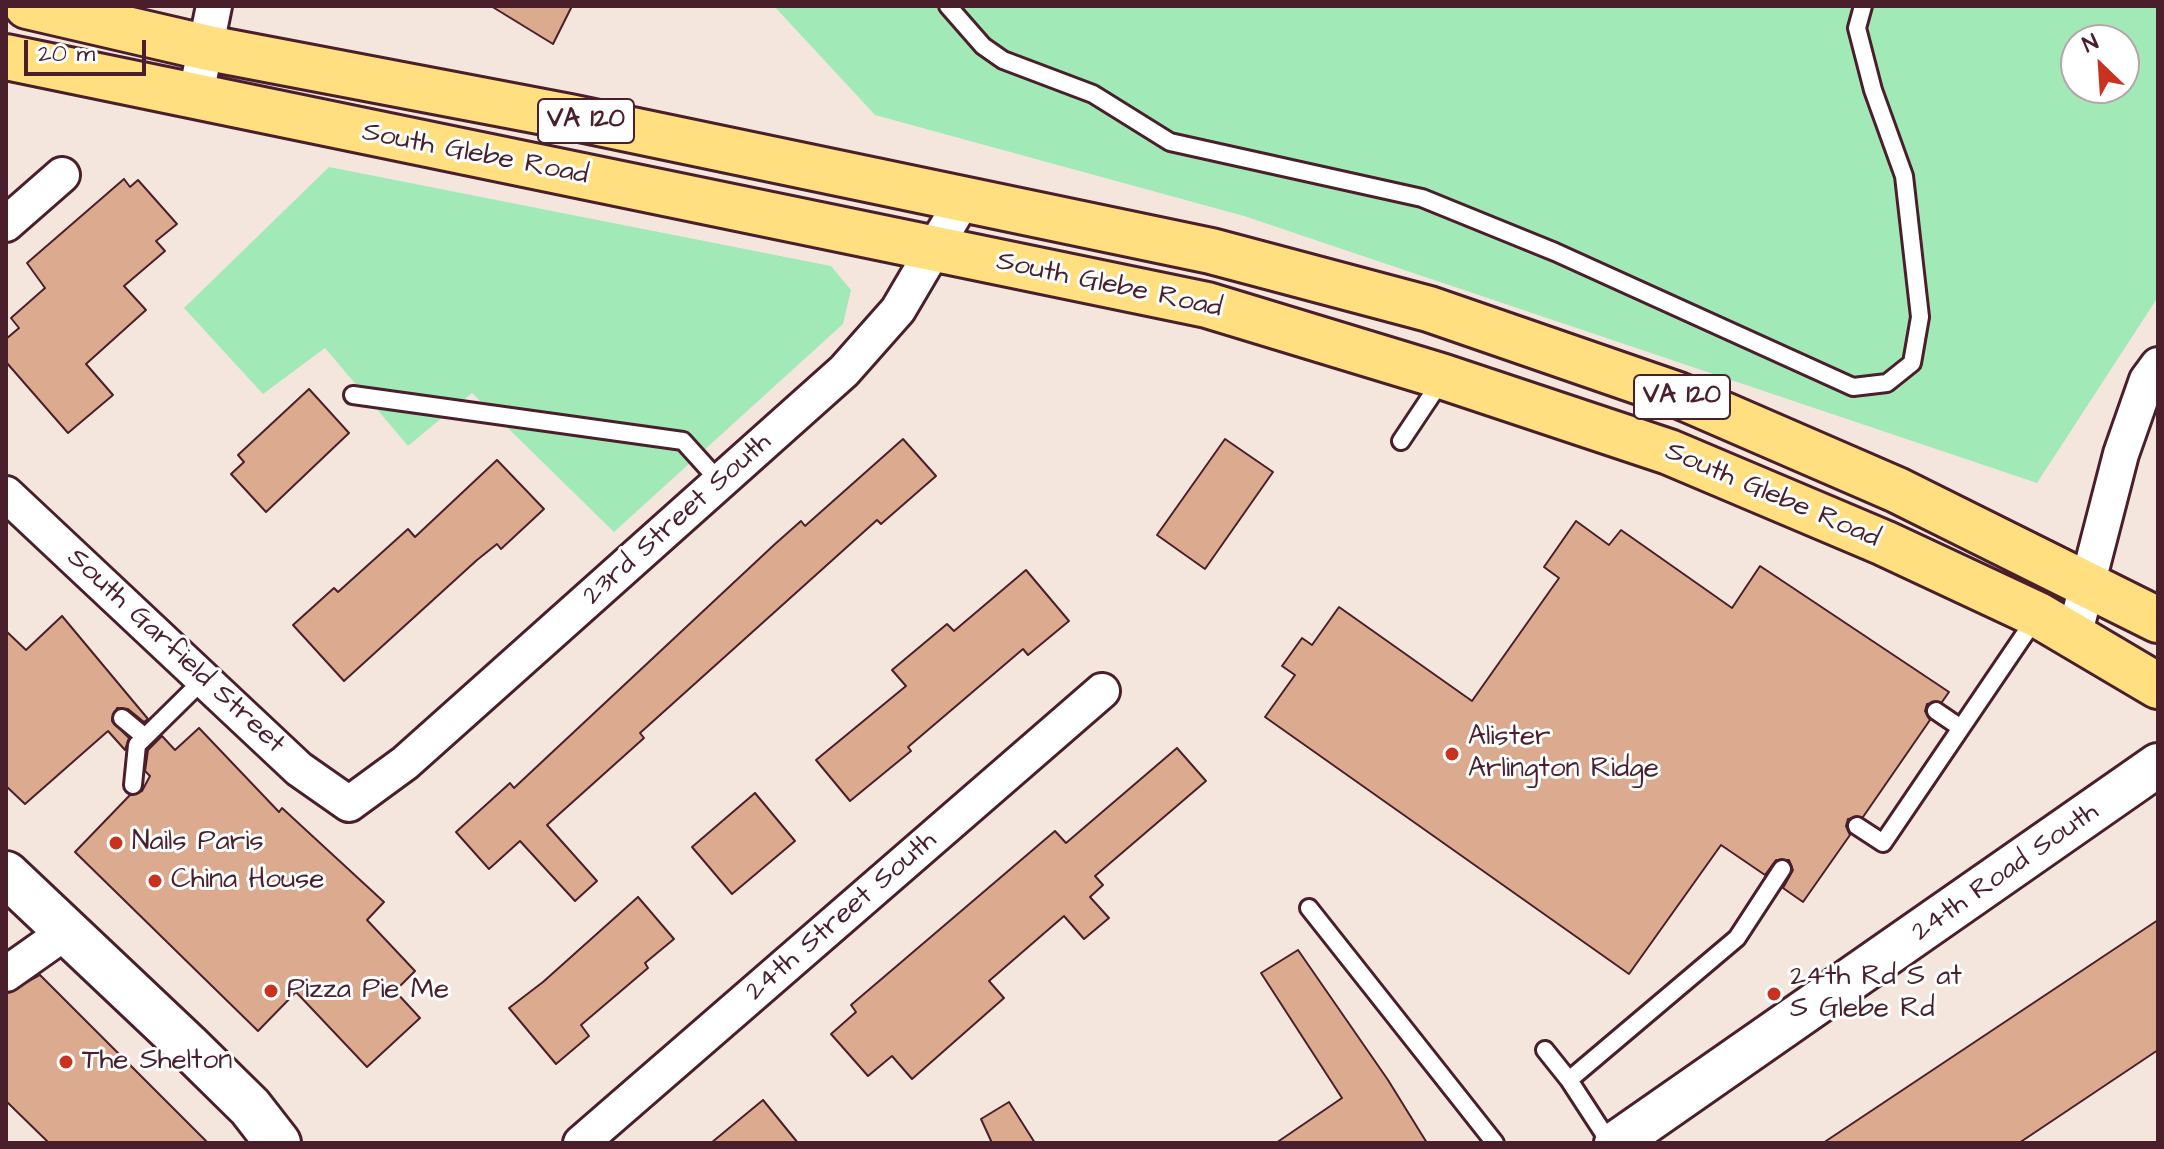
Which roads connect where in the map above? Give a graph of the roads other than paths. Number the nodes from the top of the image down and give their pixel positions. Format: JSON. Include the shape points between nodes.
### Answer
{"nodes":[{"id":1,"x":27,"y":6,"type":"edge"},
{"id":2,"x":948,"y":6,"type":"edge"},
{"id":3,"x":1863,"y":6,"type":"edge"},
{"id":4,"x":211,"y":27,"type":"edge"},
{"id":5,"x":6,"y":57,"type":"edge"},
{"id":6,"x":195,"y":99,"type":"junction"},
{"id":7,"x":62,"y":175,"type":"dead end"},
{"id":8,"x":964,"y":198,"type":"junction"},
{"id":9,"x":6,"y":224,"type":"edge"},
{"id":10,"x":936,"y":249,"type":"junction"},
{"id":11,"x":2158,"y":365,"type":"edge"},
{"id":12,"x":1444,"y":377,"type":"junction"},
{"id":13,"x":353,"y":395,"type":"dead end"},
{"id":14,"x":1401,"y":441,"type":"dead end"},
{"id":15,"x":720,"y":482,"type":"junction"},
{"id":16,"x":6,"y":494,"type":"edge"},
{"id":17,"x":2087,"y":584,"type":"junction"},
{"id":18,"x":2158,"y":620,"type":"edge"},
{"id":19,"x":2056,"y":625,"type":"junction"},
{"id":20,"x":204,"y":679,"type":"junction"},
{"id":21,"x":2158,"y":686,"type":"edge"},
{"id":22,"x":1102,"y":691,"type":"dead end"},
{"id":23,"x":1936,"y":711,"type":"dead end"},
{"id":24,"x":122,"y":718,"type":"dead end"},
{"id":25,"x":1961,"y":728,"type":"junction"},
{"id":26,"x":145,"y":737,"type":"junction"},
{"id":27,"x":2158,"y":765,"type":"edge"},
{"id":28,"x":133,"y":785,"type":"dead end"},
{"id":29,"x":349,"y":804,"type":"joint"},
{"id":30,"x":1857,"y":826,"type":"dead end"},
{"id":31,"x":1782,"y":869,"type":"dead end"},
{"id":32,"x":6,"y":874,"type":"edge"},
{"id":33,"x":1309,"y":908,"type":"dead end"},
{"id":34,"x":67,"y":931,"type":"junction"},
{"id":35,"x":6,"y":974,"type":"edge"},
{"id":36,"x":1545,"y":1050,"type":"dead end"},
{"id":37,"x":1569,"y":1080,"type":"junction"},
{"id":38,"x":278,"y":1143,"type":"edge"},
{"id":39,"x":581,"y":1143,"type":"edge"},
{"id":40,"x":1495,"y":1143,"type":"edge"},
{"id":41,"x":1613,"y":1143,"type":"edge"}],
"edges":[{"from":1,"to":4,"type":"main road","name":"South Glebe Road","number":"VA 120"},
{"from":2,"to":3,"type":"lane","via":[[983,46],[1003,60],[1093,94],[1170,142],[1422,198],[1853,387],[1887,383],[1912,363],[1920,317],[1904,176],[1857,28]]},
{"from":4,"to":6,"type":"street"},
{"from":4,"to":8,"type":"main road","name":"South Glebe Road","number":"VA 120"},
{"from":5,"to":6,"type":"main road","name":"South Glebe Road","number":"VA 120"},
{"from":6,"to":10,"type":"main road","name":"South Glebe Road","number":"VA 120"},
{"from":7,"to":9,"type":"street"},
{"from":8,"to":10,"type":"street","name":"23rd Street South"},
{"from":8,"to":17,"type":"main road","name":"South Glebe Road","number":"VA 120","via":[[1211,251],[1458,319],[1678,395],[1897,490]]},
{"from":10,"to":12,"type":"main road","name":"South Glebe Road","number":"VA 120","via":[[1207,305]]},
{"from":10,"to":15,"type":"street","name":"23rd Street South","via":[[898,310],[844,371]]},
{"from":11,"to":17,"type":"street","via":[[2147,380],[2121,454]]},
{"from":12,"to":14,"type":"lane"},
{"from":12,"to":19,"type":"main road","name":"South Glebe Road","number":"VA 120","via":[[1669,452],[1884,543]]},
{"from":13,"to":15,"type":"lane","via":[[683,441]]},
{"from":15,"to":29,"type":"street","name":"23rd Street South","via":[[405,763]]},
{"from":16,"to":20,"type":"street","name":"South Garfield Street"},
{"from":17,"to":18,"type":"main road","name":"South Glebe Road","number":"VA 120"},
{"from":17,"to":19,"type":"street"},
{"from":19,"to":21,"type":"main road","name":"South Glebe Road","number":"VA 120"},
{"from":19,"to":25,"type":"lane"},
{"from":20,"to":26,"type":"lane"},
{"from":20,"to":29,"type":"street","name":"South Garfield Street","via":[[299,769]]},
{"from":22,"to":39,"type":"street","name":"24th Street South"},
{"from":23,"to":25,"type":"lane"},
{"from":24,"to":26,"type":"lane"},
{"from":25,"to":30,"type":"lane","via":[[1883,843]]},
{"from":26,"to":28,"type":"lane","via":[[137,745]]},
{"from":27,"to":41,"type":"street","name":"24th Road South"},
{"from":31,"to":37,"type":"lane","via":[[1737,938]]},
{"from":32,"to":34,"type":"main road"},
{"from":33,"to":40,"type":"lane"},
{"from":34,"to":35,"type":"street"},
{"from":34,"to":38,"type":"main road","via":[[250,1107]]},
{"from":36,"to":37,"type":"lane"},
{"from":37,"to":41,"type":"lane"}]}
